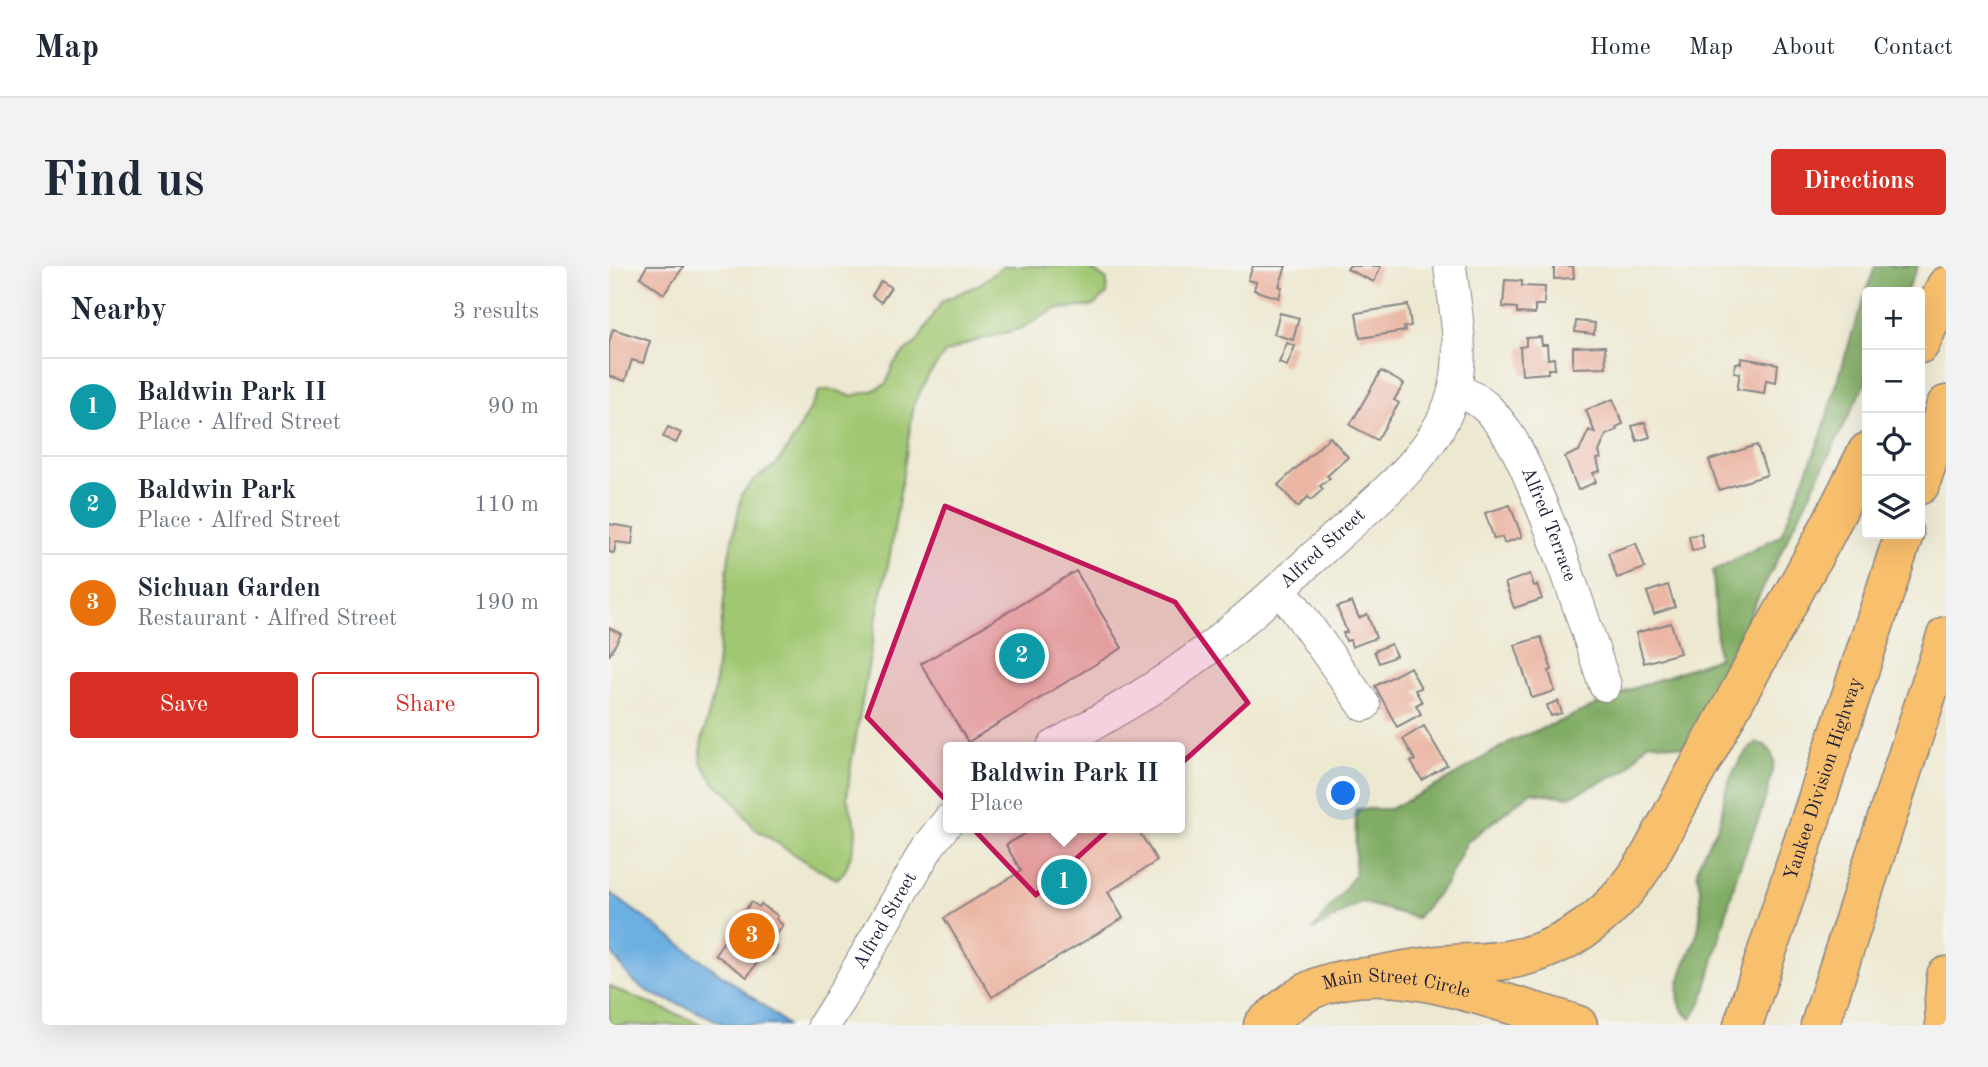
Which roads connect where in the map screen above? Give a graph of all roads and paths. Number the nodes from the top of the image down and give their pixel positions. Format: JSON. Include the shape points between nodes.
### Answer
{"nodes":[{"id":1,"x":1450,"y":266,"type":"edge"},
{"id":2,"x":1946,"y":286,"type":"edge"},
{"id":3,"x":1925,"y":333,"type":"edge"},
{"id":4,"x":1455,"y":389,"type":"junction"},
{"id":5,"x":1946,"y":405,"type":"edge"},
{"id":6,"x":1862,"y":462,"type":"edge"},
{"id":7,"x":1923,"y":476,"type":"edge"},
{"id":8,"x":1902,"y":539,"type":"edge"},
{"id":9,"x":1279,"y":589,"type":"junction"},
{"id":10,"x":1946,"y":636,"type":"edge"},
{"id":11,"x":1605,"y":685,"type":"dead end"},
{"id":12,"x":1364,"y":705,"type":"dead end"},
{"id":13,"x":1061,"y":742,"type":"edge"},
{"id":14,"x":943,"y":828,"type":"edge"},
{"id":15,"x":1946,"y":976,"type":"edge"},
{"id":16,"x":1369,"y":977,"type":"junction"},
{"id":17,"x":1748,"y":1011,"type":"edge"},
{"id":18,"x":1821,"y":1021,"type":"edge"},
{"id":19,"x":824,"y":1025,"type":"edge"},
{"id":20,"x":1263,"y":1025,"type":"edge"},
{"id":21,"x":1578,"y":1025,"type":"edge"},
{"id":22,"x":1945,"y":1025,"type":"edge"}],
"edges":[{"from":1,"to":4,"type":"street","name":"Alfred Street","via":[[1460,346]]},
{"from":2,"to":3,"type":"main road"},
{"from":4,"to":9,"type":"street","name":"Alfred Street","via":[[1442,422],[1413,464]]},
{"from":4,"to":11,"type":"street","name":"Alfred Terrace","via":[[1489,410],[1521,456],[1567,568]]},
{"from":5,"to":7,"type":"main road"},
{"from":6,"to":16,"type":"main road","via":[[1654,848],[1619,900],[1590,926],[1525,956]]},
{"from":8,"to":17,"type":"main road","name":"Yankee Division Highway"},
{"from":9,"to":12,"type":"street"},
{"from":9,"to":13,"type":"street","name":"Alfred Street","via":[[1188,664]]},
{"from":10,"to":18,"type":"main road"},
{"from":14,"to":19,"type":"street","name":"Alfred Street"},
{"from":15,"to":22,"type":"main road"},
{"from":16,"to":20,"type":"main road","name":"Main Street Circle","via":[[1311,990]]},
{"from":16,"to":21,"type":"main road","name":"Main Street Circle","via":[[1451,987]]}]}
